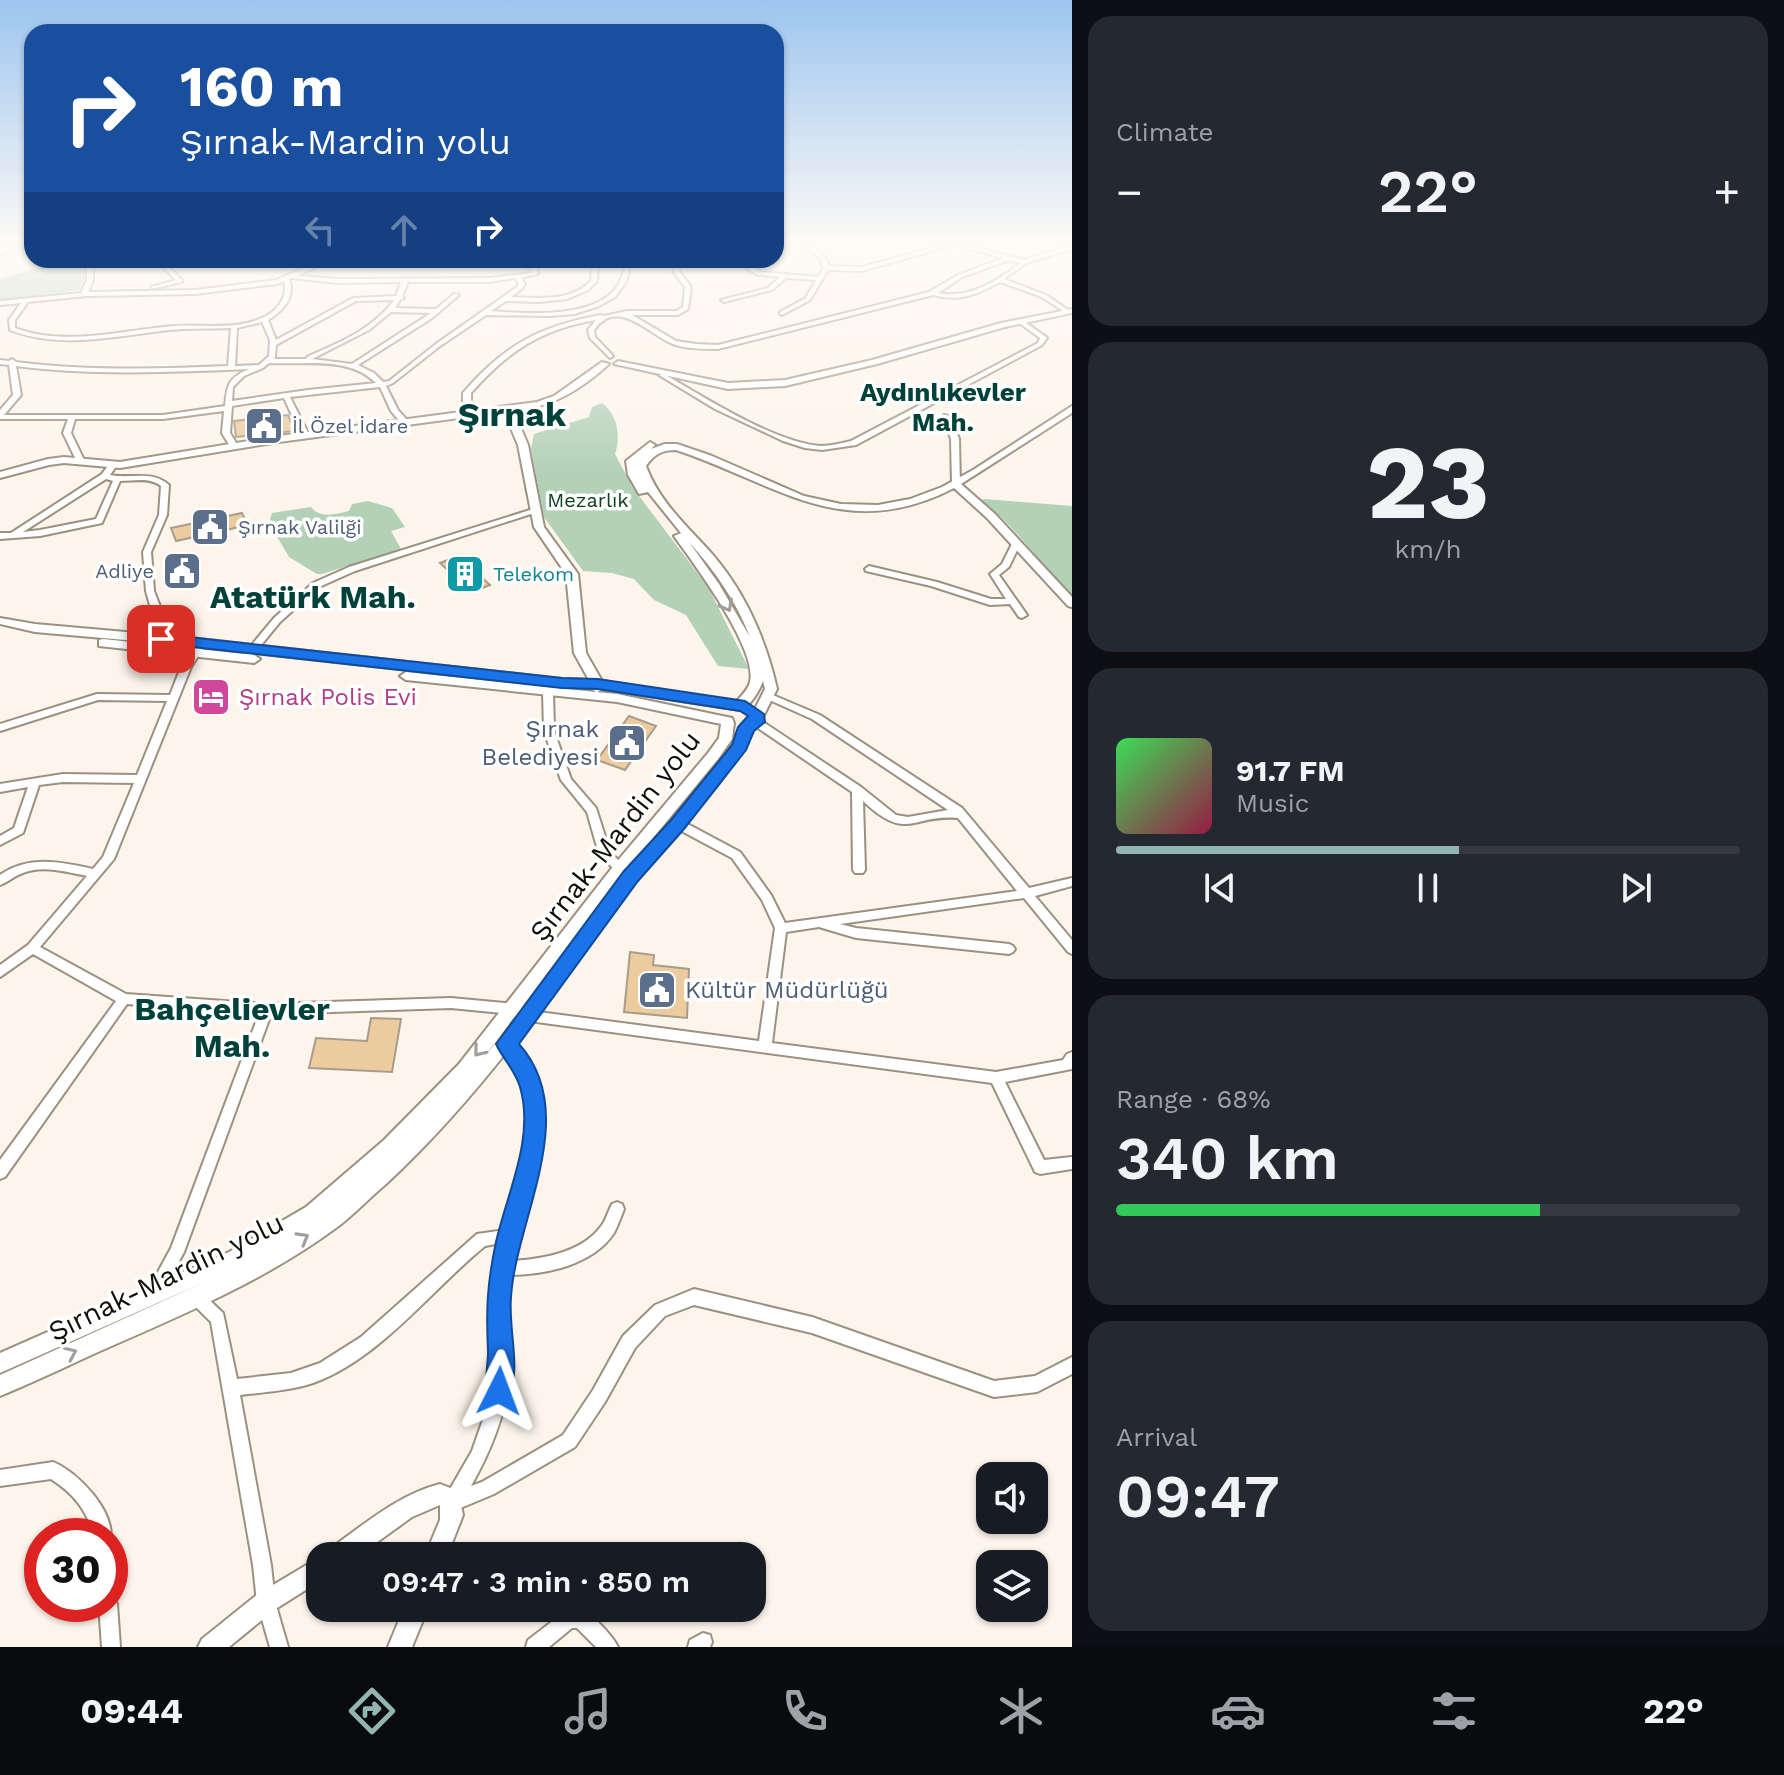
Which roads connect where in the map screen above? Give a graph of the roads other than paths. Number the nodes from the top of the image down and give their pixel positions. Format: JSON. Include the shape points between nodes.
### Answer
{"nodes":[{"id":1,"x":12,"y":322,"type":"edge"},
{"id":2,"x":252,"y":322,"type":"edge"},
{"id":3,"x":265,"y":322,"type":"edge"},
{"id":4,"x":313,"y":322,"type":"edge"},
{"id":5,"x":375,"y":322,"type":"edge"},
{"id":6,"x":421,"y":322,"type":"edge"},
{"id":7,"x":473,"y":322,"type":"edge"},
{"id":8,"x":576,"y":322,"type":"edge"},
{"id":9,"x":598,"y":322,"type":"edge"},
{"id":10,"x":641,"y":322,"type":"edge"},
{"id":11,"x":818,"y":322,"type":"edge"},
{"id":12,"x":1017,"y":322,"type":"edge"},
{"id":13,"x":1022,"y":322,"type":"edge"},
{"id":14,"x":234,"y":326,"type":"junction"},
{"id":15,"x":273,"y":344,"type":"junction"},
{"id":16,"x":606,"y":360,"type":"junction"},
{"id":17,"x":12,"y":361,"type":"junction"},
{"id":18,"x":0,"y":362,"type":"edge"},
{"id":19,"x":301,"y":362,"type":"junction"},
{"id":20,"x":264,"y":364,"type":"junction"},
{"id":21,"x":231,"y":367,"type":"junction"},
{"id":22,"x":351,"y":367,"type":"junction"},
{"id":23,"x":662,"y":375,"type":"junction"},
{"id":24,"x":382,"y":385,"type":"junction"},
{"id":25,"x":287,"y":397,"type":"junction"},
{"id":26,"x":229,"y":406,"type":"junction"},
{"id":27,"x":516,"y":408,"type":"junction"},
{"id":28,"x":1072,"y":409,"type":"edge"},
{"id":29,"x":467,"y":413,"type":"junction"},
{"id":30,"x":0,"y":416,"type":"edge"},
{"id":31,"x":947,"y":417,"type":"dead end"},
{"id":32,"x":72,"y":418,"type":"junction"},
{"id":33,"x":404,"y":421,"type":"junction"},
{"id":34,"x":305,"y":435,"type":"junction"},
{"id":35,"x":234,"y":446,"type":"junction"},
{"id":36,"x":691,"y":451,"type":"junction"},
{"id":37,"x":81,"y":462,"type":"junction"},
{"id":38,"x":113,"y":465,"type":"junction"},
{"id":39,"x":0,"y":475,"type":"edge"},
{"id":40,"x":105,"y":476,"type":"junction"},
{"id":41,"x":117,"y":480,"type":"junction"},
{"id":42,"x":956,"y":485,"type":"junction"},
{"id":43,"x":536,"y":511,"type":"junction"},
{"id":44,"x":5,"y":536,"type":"edge"},
{"id":45,"x":1016,"y":544,"type":"junction"},
{"id":46,"x":869,"y":569,"type":"dead end"},
{"id":47,"x":1012,"y":601,"type":"junction"},
{"id":48,"x":1072,"y":604,"type":"edge"},
{"id":49,"x":1022,"y":615,"type":"dead end"},
{"id":50,"x":0,"y":621,"type":"edge"},
{"id":51,"x":0,"y":629,"type":"edge"},
{"id":52,"x":140,"y":637,"type":"junction"},
{"id":53,"x":198,"y":648,"type":"junction"},
{"id":54,"x":249,"y":654,"type":"junction"},
{"id":55,"x":596,"y":690,"type":"junction"},
{"id":56,"x":548,"y":691,"type":"junction"},
{"id":57,"x":768,"y":696,"type":"junction"},
{"id":58,"x":174,"y":698,"type":"junction"},
{"id":59,"x":732,"y":714,"type":"junction"},
{"id":60,"x":753,"y":722,"type":"junction"},
{"id":61,"x":0,"y":728,"type":"edge"},
{"id":62,"x":140,"y":779,"type":"junction"},
{"id":63,"x":35,"y":782,"type":"junction"},
{"id":64,"x":0,"y":788,"type":"edge"},
{"id":65,"x":857,"y":790,"type":"junction"},
{"id":66,"x":961,"y":814,"type":"junction"},
{"id":67,"x":678,"y":824,"type":"junction"},
{"id":68,"x":0,"y":841,"type":"edge"},
{"id":69,"x":620,"y":868,"type":"junction"},
{"id":70,"x":859,"y":870,"type":"dead end"},
{"id":71,"x":95,"y":874,"type":"junction"},
{"id":72,"x":0,"y":881,"type":"edge"},
{"id":73,"x":1072,"y":882,"type":"edge"},
{"id":74,"x":1029,"y":893,"type":"junction"},
{"id":75,"x":816,"y":923,"type":"junction"},
{"id":76,"x":781,"y":928,"type":"junction"},
{"id":77,"x":32,"y":948,"type":"junction"},
{"id":78,"x":1009,"y":949,"type":"dead end"},
{"id":79,"x":1072,"y":949,"type":"edge"},
{"id":80,"x":0,"y":972,"type":"edge"},
{"id":81,"x":124,"y":999,"type":"junction"},
{"id":82,"x":267,"y":1009,"type":"junction"},
{"id":83,"x":522,"y":1012,"type":"junction"},
{"id":84,"x":507,"y":1044,"type":"junction"},
{"id":85,"x":765,"y":1047,"type":"junction"},
{"id":86,"x":1072,"y":1058,"type":"edge"},
{"id":87,"x":996,"y":1078,"type":"junction"},
{"id":88,"x":1072,"y":1163,"type":"edge"},
{"id":89,"x":0,"y":1172,"type":"edge"},
{"id":90,"x":617,"y":1209,"type":"dead end"},
{"id":91,"x":509,"y":1239,"type":"junction"},
{"id":92,"x":503,"y":1268,"type":"junction"},
{"id":93,"x":153,"y":1295,"type":"junction"},
{"id":94,"x":196,"y":1297,"type":"junction"},
{"id":95,"x":0,"y":1363,"type":"edge"},
{"id":96,"x":1072,"y":1365,"type":"edge"},
{"id":97,"x":0,"y":1386,"type":"edge"},
{"id":98,"x":230,"y":1388,"type":"junction"},
{"id":99,"x":0,"y":1478,"type":"edge"},
{"id":100,"x":451,"y":1503,"type":"junction"},
{"id":101,"x":98,"y":1518,"type":"edge"},
{"id":102,"x":360,"y":1542,"type":"edge"},
{"id":103,"x":442,"y":1542,"type":"edge"},
{"id":104,"x":306,"y":1577,"type":"edge"},
{"id":105,"x":266,"y":1602,"type":"junction"},
{"id":106,"x":109,"y":1622,"type":"edge"},
{"id":107,"x":410,"y":1622,"type":"edge"},
{"id":108,"x":111,"y":1647,"type":"edge"},
{"id":109,"x":210,"y":1647,"type":"edge"},
{"id":110,"x":279,"y":1647,"type":"edge"},
{"id":111,"x":400,"y":1647,"type":"edge"},
{"id":112,"x":535,"y":1647,"type":"edge"},
{"id":113,"x":609,"y":1647,"type":"edge"}],
"edges":[{"from":1,"to":14,"type":"street","via":[[12,329],[39,337]]},
{"from":2,"to":14,"type":"street"},
{"from":3,"to":15,"type":"street"},
{"from":4,"to":15,"type":"street"},
{"from":5,"to":19,"type":"street"},
{"from":6,"to":22,"type":"street"},
{"from":7,"to":24,"type":"street"},
{"from":8,"to":29,"type":"street","via":[[530,336],[467,393]]},
{"from":9,"to":16,"type":"street","via":[[592,326],[592,337]]},
{"from":10,"to":11,"type":"street","via":[[693,347],[718,347]]},
{"from":12,"to":23,"type":"street","via":[[785,383],[728,386]]},
{"from":13,"to":23,"type":"street","via":[[1044,338],[1040,344],[853,443],[821,448],[762,428]]},
{"from":14,"to":21,"type":"street"},
{"from":15,"to":20,"type":"street","via":[[272,357]]},
{"from":16,"to":23,"type":"street"},
{"from":16,"to":27,"type":"street","via":[[549,402]]},
{"from":17,"to":18,"type":"street"},
{"from":17,"to":21,"type":"street","via":[[125,372]]},
{"from":17,"to":30,"type":"street","via":[[17,395]]},
{"from":19,"to":20,"type":"street"},
{"from":19,"to":22,"type":"street"},
{"from":20,"to":21,"type":"street"},
{"from":20,"to":26,"type":"street","via":[[230,387]]},
{"from":22,"to":24,"type":"street"},
{"from":24,"to":25,"type":"street"},
{"from":24,"to":33,"type":"street"},
{"from":25,"to":26,"type":"street"},
{"from":25,"to":34,"type":"street"},
{"from":26,"to":32,"type":"street","via":[[163,417]]},
{"from":26,"to":35,"type":"street","via":[[226,433]]},
{"from":27,"to":29,"type":"street"},
{"from":27,"to":43,"type":"street","via":[[515,426]]},
{"from":28,"to":42,"type":"street"},
{"from":29,"to":33,"type":"street"},
{"from":30,"to":32,"type":"street"},
{"from":31,"to":42,"type":"street","via":[[955,439]]},
{"from":32,"to":37,"type":"street","via":[[67,433]]},
{"from":33,"to":34,"type":"street"},
{"from":34,"to":35,"type":"street"},
{"from":35,"to":38,"type":"street"},
{"from":36,"to":42,"type":"street","via":[[831,506],[890,508]]},
{"from":36,"to":57,"type":"street","via":[[664,446],[653,451],[641,466],[643,474],[746,610],[768,674]]},
{"from":36,"to":59,"type":"street","name":"Şırnak-Mardin yolu","one_way":true,"via":[[675,443],[652,444],[634,456],[631,465],[639,487],[709,574],[757,668],[753,690]]},
{"from":37,"to":38,"type":"street"},
{"from":37,"to":39,"type":"street","via":[[48,462]]},
{"from":38,"to":40,"type":"street"},
{"from":40,"to":41,"type":"street"},
{"from":40,"to":44,"type":"street"},
{"from":41,"to":44,"type":"street","via":[[99,521]]},
{"from":41,"to":52,"type":"street","via":[[153,477],[165,485],[163,515],[147,552],[156,609]]},
{"from":42,"to":45,"type":"street"},
{"from":43,"to":54,"type":"street","via":[[316,585]]},
{"from":43,"to":55,"type":"street","via":[[539,527],[572,574],[580,653]]},
{"from":45,"to":47,"type":"street","via":[[1006,565],[994,574]]},
{"from":45,"to":48,"type":"street"},
{"from":46,"to":47,"type":"street","via":[[983,600]]},
{"from":47,"to":49,"type":"street"},
{"from":50,"to":52,"type":"street"},
{"from":51,"to":53,"type":"street"},
{"from":52,"to":53,"type":"street"},
{"from":53,"to":54,"type":"street"},
{"from":53,"to":58,"type":"street"},
{"from":54,"to":55,"type":"street"},
{"from":54,"to":56,"type":"street"},
{"from":55,"to":56,"type":"street"},
{"from":55,"to":59,"type":"street","via":[[617,698]]},
{"from":56,"to":69,"type":"street","via":[[549,731],[566,780],[592,811],[605,854]]},
{"from":57,"to":60,"type":"street","name":"Şırnak-Mardin yolu"},
{"from":57,"to":66,"type":"street","via":[[816,717]]},
{"from":58,"to":61,"type":"street","via":[[97,697]]},
{"from":58,"to":62,"type":"street"},
{"from":59,"to":60,"type":"street"},
{"from":59,"to":60,"type":"street","via":[[753,711]]},
{"from":59,"to":69,"type":"street","name":"Şırnak-Mardin yolu","via":[[713,756]]},
{"from":60,"to":65,"type":"street"},
{"from":60,"to":67,"type":"street","name":"Şırnak-Mardin yolu"},
{"from":62,"to":63,"type":"street"},
{"from":62,"to":71,"type":"street","via":[[108,859]]},
{"from":63,"to":64,"type":"street"},
{"from":63,"to":68,"type":"street","via":[[19,830]]},
{"from":65,"to":66,"type":"street","via":[[902,821]]},
{"from":65,"to":70,"type":"street"},
{"from":66,"to":74,"type":"street"},
{"from":67,"to":76,"type":"street","via":[[736,855]]},
{"from":67,"to":83,"type":"street","name":"Şırnak-Mardin yolu"},
{"from":69,"to":83,"type":"street","name":"Şırnak-Mardin yolu"},
{"from":71,"to":72,"type":"street","via":[[37,863]]},
{"from":71,"to":77,"type":"street"},
{"from":73,"to":74,"type":"street"},
{"from":74,"to":75,"type":"street"},
{"from":74,"to":79,"type":"street"},
{"from":75,"to":76,"type":"street"},
{"from":75,"to":78,"type":"street","via":[[856,933]]},
{"from":76,"to":85,"type":"street"},
{"from":77,"to":80,"type":"street"},
{"from":77,"to":81,"type":"street"},
{"from":81,"to":82,"type":"street"},
{"from":81,"to":89,"type":"street"},
{"from":82,"to":83,"type":"street","via":[[451,1003]]},
{"from":82,"to":93,"type":"street","via":[[177,1252]]},
{"from":83,"to":84,"type":"street","name":"Şırnak-Mardin yolu"},
{"from":83,"to":85,"type":"street"},
{"from":83,"to":93,"type":"street","name":"Şırnak-Mardin yolu","one_way":true,"via":[[390,1146],[313,1213],[236,1259]]},
{"from":84,"to":91,"type":"street","via":[[531,1086],[535,1114],[526,1182]]},
{"from":94,"to":84,"type":"street","name":"Şırnak-Mardin yolu","one_way":true,"via":[[322,1227],[403,1158]]},
{"from":85,"to":87,"type":"street"},
{"from":86,"to":87,"type":"street","via":[[1067,1065]]},
{"from":87,"to":88,"type":"street","via":[[1040,1167]]},
{"from":90,"to":92,"type":"street","via":[[607,1231],[581,1250],[552,1263]]},
{"from":91,"to":92,"type":"street"},
{"from":91,"to":98,"type":"street","via":[[482,1239],[359,1348],[325,1370]]},
{"from":92,"to":100,"type":"street","via":[[498,1297],[502,1372],[496,1409],[478,1462]]},
{"from":93,"to":95,"type":"street","name":"Şırnak-Mardin yolu"},
{"from":97,"to":94,"type":"street","name":"Şırnak-Mardin yolu","one_way":true},
{"from":94,"to":98,"type":"street","via":[[218,1318]]},
{"from":96,"to":100,"type":"street","via":[[1037,1384],[994,1389],[812,1325],[694,1297],[660,1310],[629,1342],[569,1441]]},
{"from":98,"to":105,"type":"street"},
{"from":99,"to":101,"type":"street","via":[[53,1470],[79,1486]]},
{"from":100,"to":102,"type":"street","via":[[446,1494],[431,1494]]},
{"from":100,"to":103,"type":"street","via":[[452,1516]]},
{"from":104,"to":105,"type":"street"},
{"from":105,"to":109,"type":"street"},
{"from":105,"to":110,"type":"street"},
{"from":106,"to":108,"type":"street"},
{"from":107,"to":111,"type":"street"},
{"from":112,"to":113,"type":"street","via":[[569,1619],[581,1619]]}]}
